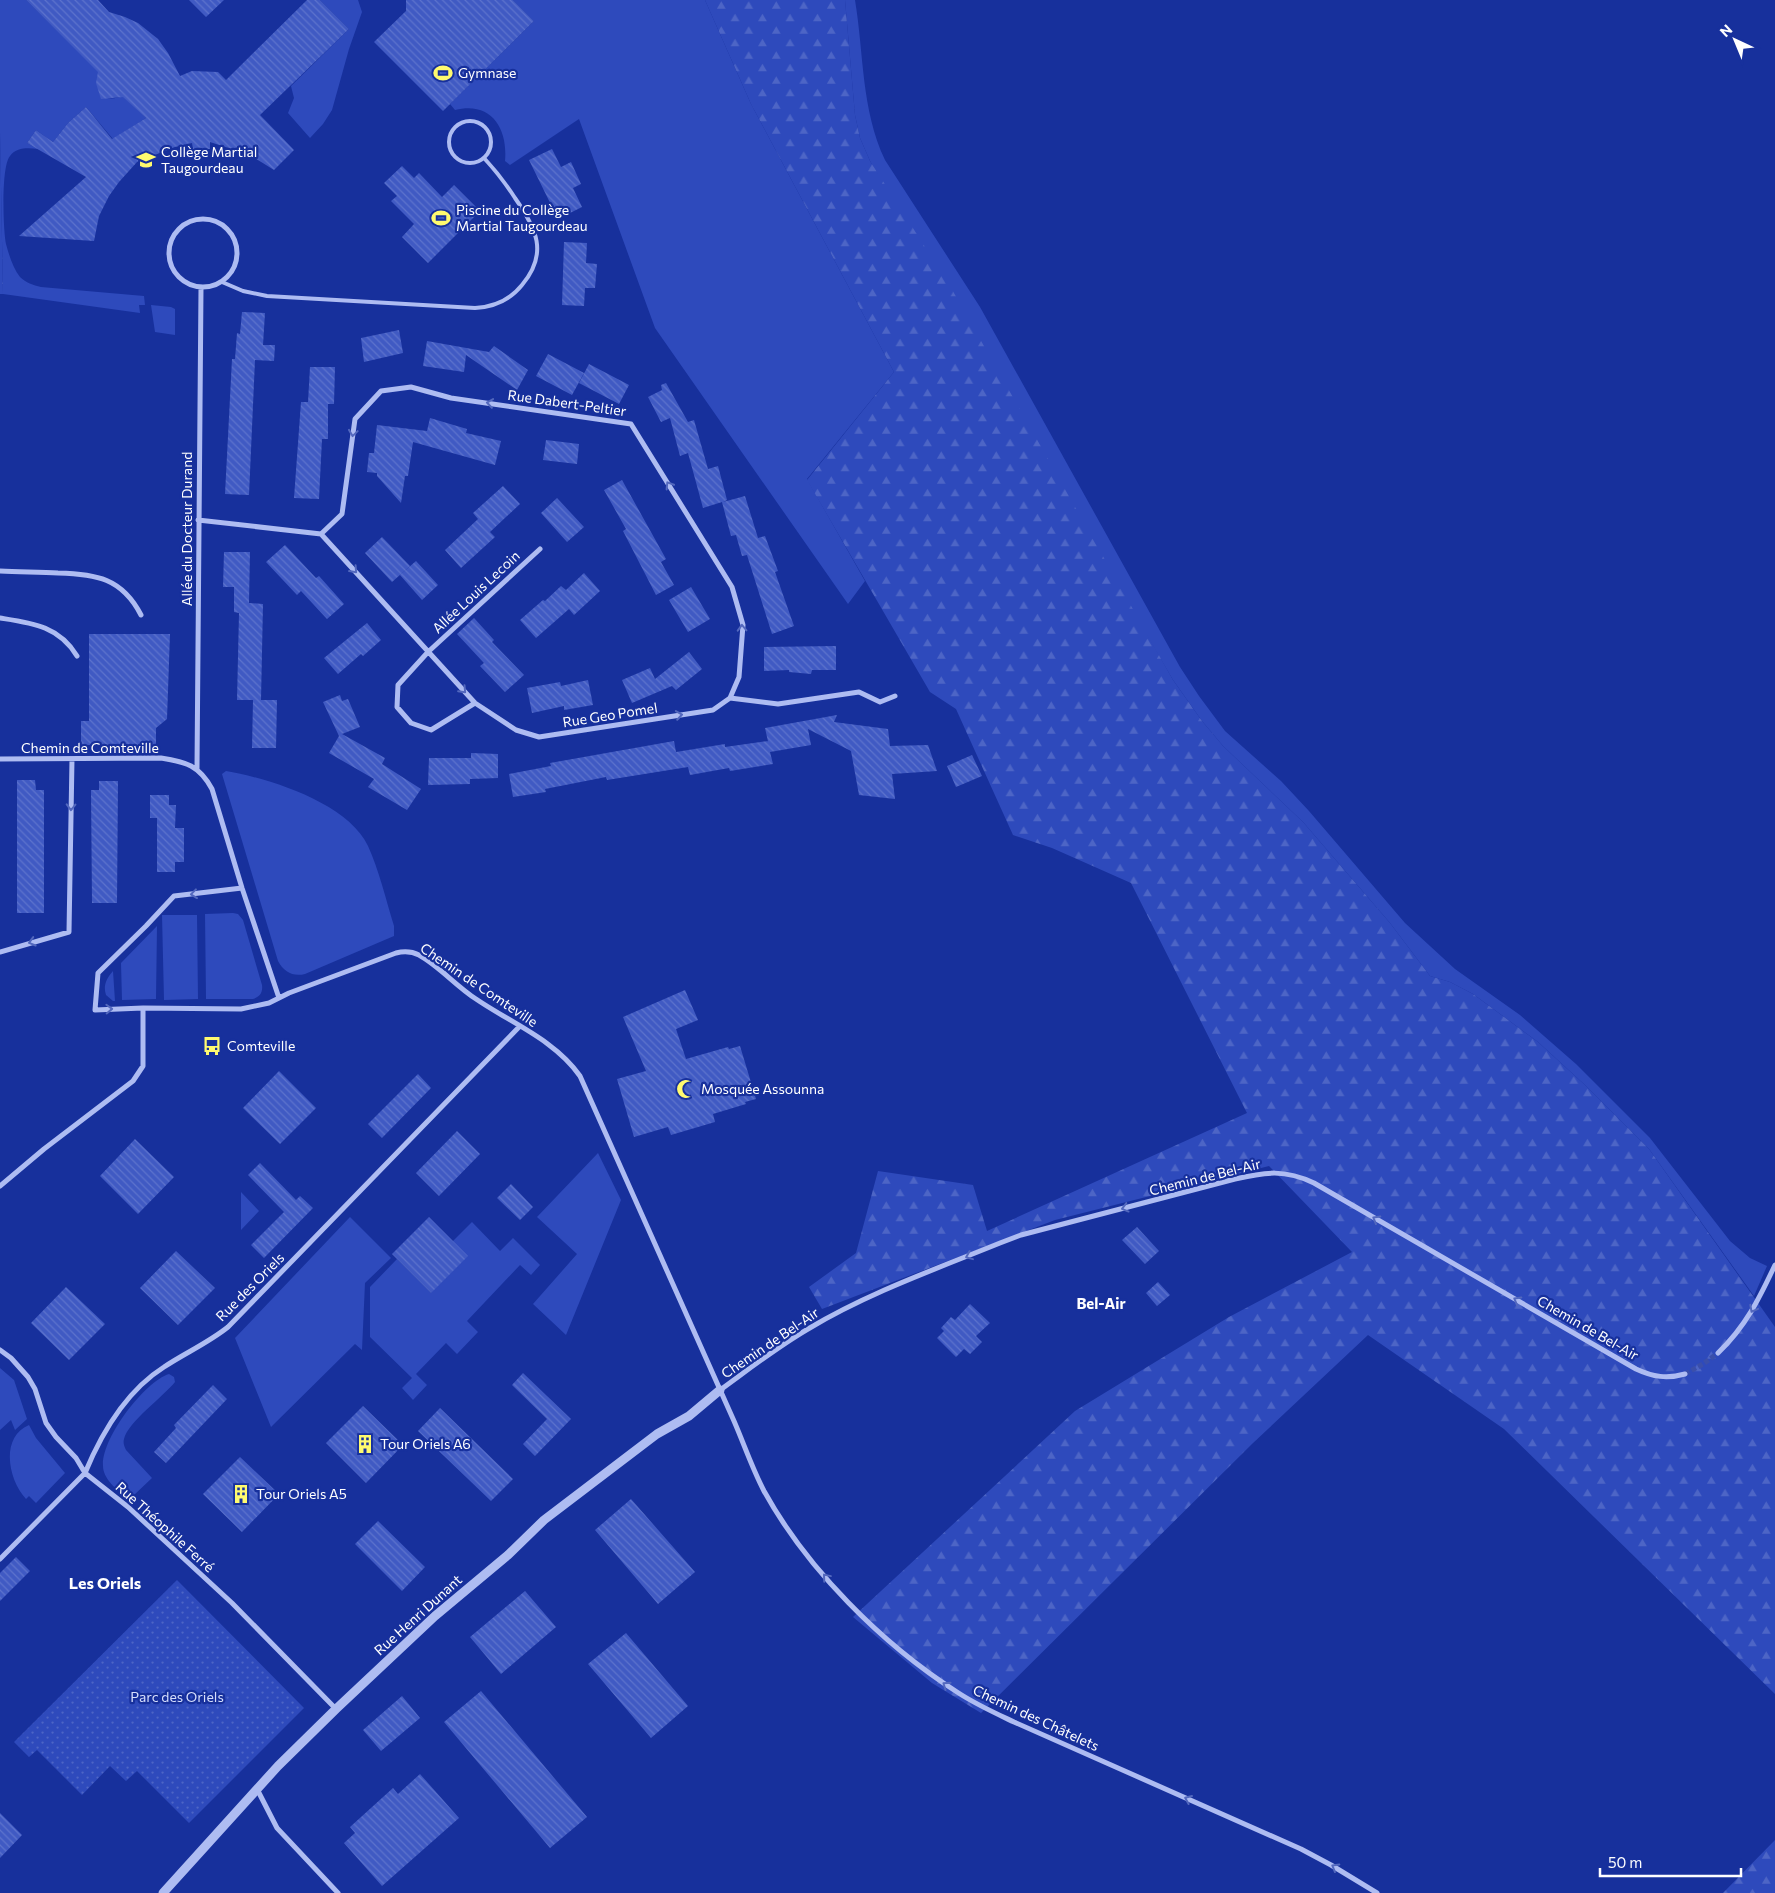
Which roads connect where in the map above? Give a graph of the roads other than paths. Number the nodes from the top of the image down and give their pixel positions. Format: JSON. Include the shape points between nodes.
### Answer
{"nodes":[{"id":1,"x":484,"y":158,"type":"junction"},
{"id":2,"x":222,"y":282,"type":"junction"},
{"id":3,"x":201,"y":288,"type":"junction"},
{"id":4,"x":198,"y":520,"type":"junction"},
{"id":5,"x":321,"y":534,"type":"junction"},
{"id":6,"x":540,"y":549,"type":"dead end"},
{"id":7,"x":0,"y":572,"type":"edge"},
{"id":8,"x":141,"y":615,"type":"dead end"},
{"id":9,"x":0,"y":618,"type":"edge"},
{"id":10,"x":428,"y":652,"type":"junction"},
{"id":11,"x":77,"y":656,"type":"dead end"},
{"id":12,"x":895,"y":696,"type":"dead end"},
{"id":13,"x":730,"y":698,"type":"junction"},
{"id":14,"x":475,"y":703,"type":"junction"},
{"id":15,"x":72,"y":758,"type":"junction"},
{"id":16,"x":0,"y":759,"type":"edge"},
{"id":17,"x":198,"y":769,"type":"junction"},
{"id":18,"x":242,"y":888,"type":"junction"},
{"id":19,"x":0,"y":952,"type":"edge"},
{"id":20,"x":279,"y":998,"type":"junction"},
{"id":21,"x":143,"y":1008,"type":"junction"},
{"id":22,"x":520,"y":1026,"type":"junction"},
{"id":23,"x":0,"y":1186,"type":"edge"},
{"id":24,"x":1775,"y":1265,"type":"edge"},
{"id":25,"x":0,"y":1350,"type":"edge"},
{"id":26,"x":1718,"y":1353,"type":"tunnel mouth"},
{"id":27,"x":1685,"y":1374,"type":"tunnel mouth"},
{"id":28,"x":720,"y":1390,"type":"junction"},
{"id":29,"x":85,"y":1473,"type":"junction"},
{"id":30,"x":0,"y":1559,"type":"edge"},
{"id":31,"x":336,"y":1709,"type":"junction"},
{"id":32,"x":257,"y":1788,"type":"junction"},
{"id":33,"x":163,"y":1893,"type":"edge"},
{"id":34,"x":338,"y":1893,"type":"edge"},
{"id":35,"x":1377,"y":1893,"type":"edge"}],
"edges":[{"from":1,"to":1,"type":"lane","via":[[492,142],[488,130],[472,121],[456,127],[449,140],[456,158],[473,164]]},
{"from":1,"to":2,"type":"lane","via":[[529,218],[537,242],[534,264],[525,281],[512,296],[496,304],[474,308],[267,296]]},
{"from":2,"to":3,"type":"street"},
{"from":2,"to":3,"type":"street","via":[[235,268],[235,240],[222,224],[200,219],[184,225],[172,238],[169,260],[180,280]]},
{"from":3,"to":4,"type":"street","name":"Allée du Docteur Durand"},
{"from":4,"to":5,"type":"street"},
{"from":4,"to":17,"type":"street","name":"Allée du Docteur Durand"},
{"from":5,"to":10,"type":"street","name":"Rue Geo Pomel","one_way":true},
{"from":13,"to":5,"type":"street","name":"Rue Dabert-Peltier","one_way":true,"via":[[739,677],[743,625],[732,587],[631,424],[451,398],[412,387],[381,392],[355,419],[342,514]]},
{"from":6,"to":10,"type":"street","name":"Allée Louis Lecoin"},
{"from":7,"to":8,"type":"street","via":[[86,573],[102,577],[128,595]]},
{"from":9,"to":11,"type":"street","via":[[51,630],[63,638]]},
{"from":10,"to":14,"type":"street","name":"Rue Geo Pomel","one_way":true},
{"from":10,"to":14,"type":"street","via":[[398,685],[397,707],[406,718],[431,730]]},
{"from":12,"to":13,"type":"street","via":[[880,702],[859,692],[778,704]]},
{"from":14,"to":13,"type":"street","name":"Rue Geo Pomel","one_way":true,"via":[[516,730],[539,737],[713,710]]},
{"from":15,"to":16,"type":"street","name":"Chemin de Comteville"},
{"from":15,"to":17,"type":"street","name":"Chemin de Comteville","via":[[161,758]]},
{"from":15,"to":19,"type":"street","one_way":true,"via":[[69,932]]},
{"from":17,"to":18,"type":"street","via":[[212,789]]},
{"from":18,"to":20,"type":"street"},
{"from":18,"to":21,"type":"street","one_way":true,"via":[[174,896],[98,973],[95,1010]]},
{"from":20,"to":21,"type":"street","via":[[242,1009]]},
{"from":20,"to":22,"type":"street","name":"Chemin de Comteville","via":[[396,953],[409,952],[426,960],[476,999]]},
{"from":21,"to":23,"type":"street","via":[[143,1066],[133,1081]]},
{"from":22,"to":28,"type":"street","name":"Chemin de Comteville","via":[[558,1051],[580,1076]]},
{"from":22,"to":29,"type":"street","name":"Rue des Oriels","via":[[228,1327],[145,1381],[115,1416]]},
{"from":24,"to":26,"type":"street","one_way":true,"via":[[1750,1316]]},
{"from":25,"to":29,"type":"street","name":"Rue Théophile Ferré","via":[[12,1358],[28,1377],[46,1423]]},
{"from":27,"to":28,"type":"street","name":"Chemin de Bel-Air","one_way":true,"via":[[1659,1377],[1636,1369],[1314,1183],[1289,1174],[1270,1172],[1000,1243],[827,1318]]},
{"from":28,"to":31,"type":"street","name":"Rue Henri Dunant","via":[[689,1416],[656,1434],[544,1520],[508,1555],[428,1622]]},
{"from":35,"to":28,"type":"street","name":"Chemin des Châtelets","one_way":true,"via":[[1301,1849],[978,1704],[907,1656],[848,1603],[782,1520],[754,1471]]},
{"from":29,"to":30,"type":"street","name":"Rue des Oriels"},
{"from":29,"to":31,"type":"street","name":"Rue Théophile Ferré","via":[[128,1507],[232,1603]]},
{"from":31,"to":32,"type":"street","name":"Rue Henri Dunant"},
{"from":32,"to":33,"type":"street","name":"Rue Henri Dunant"},
{"from":32,"to":34,"type":"street","via":[[277,1828]]}]}
